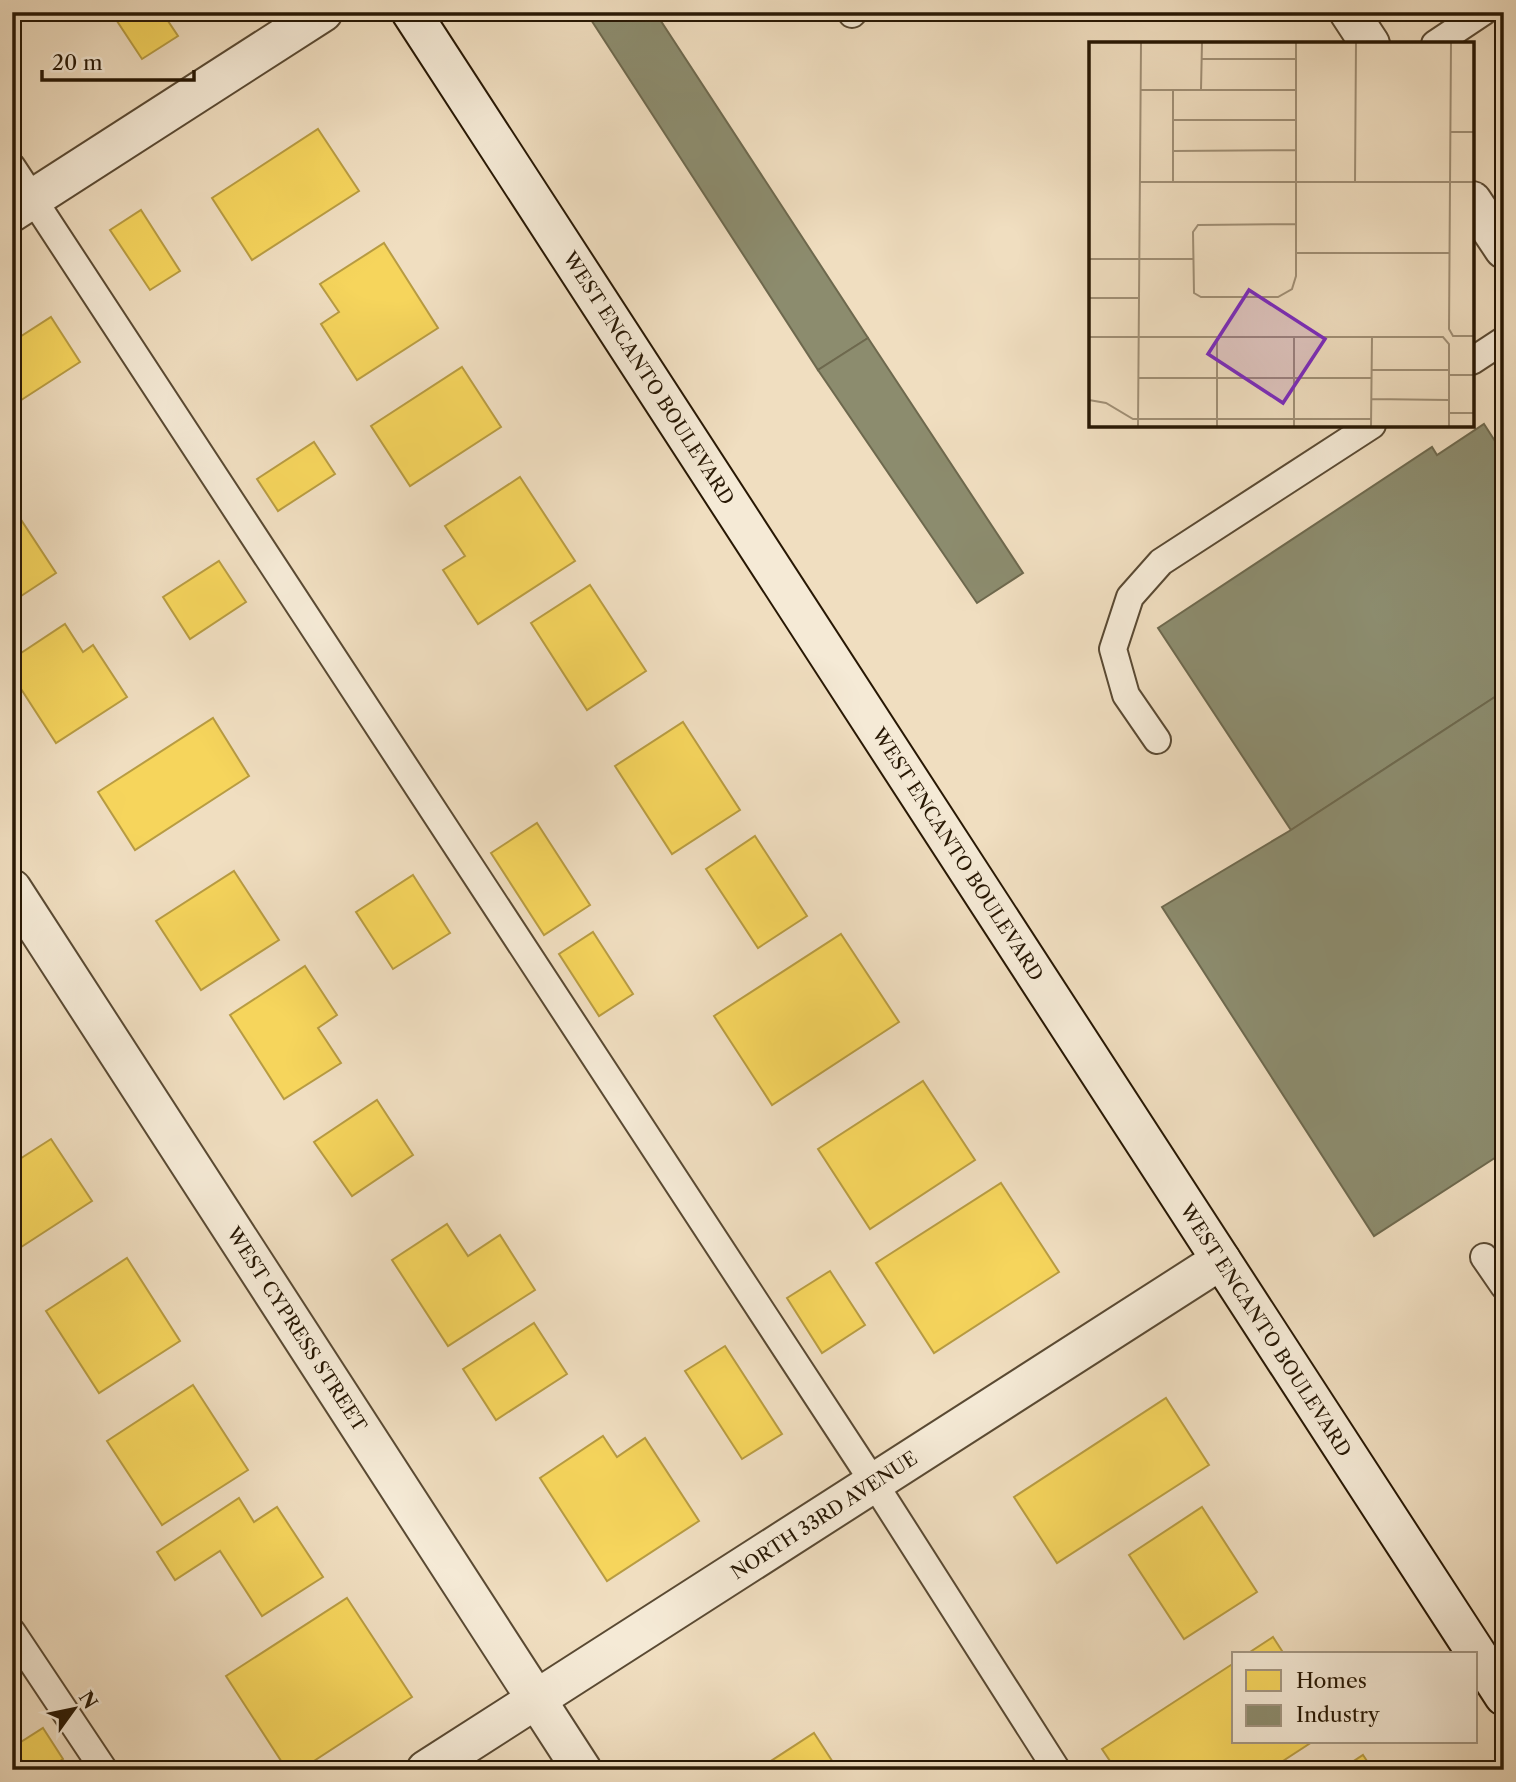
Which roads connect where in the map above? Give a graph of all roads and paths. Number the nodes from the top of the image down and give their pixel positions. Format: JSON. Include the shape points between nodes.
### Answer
{"nodes":[{"id":1,"x":323,"y":12,"type":"edge"},
{"id":2,"x":411,"y":12,"type":"edge"},
{"id":3,"x":1349,"y":12,"type":"edge"},
{"id":4,"x":1483,"y":12,"type":"edge"},
{"id":5,"x":1369,"y":42,"type":"edge"},
{"id":6,"x":1437,"y":42,"type":"edge"},
{"id":7,"x":12,"y":167,"type":"edge"},
{"id":8,"x":1474,"y":204,"type":"edge"},
{"id":9,"x":23,"y":205,"type":"edge"},
{"id":10,"x":1504,"y":249,"type":"edge"},
{"id":11,"x":1504,"y":340,"type":"edge"},
{"id":12,"x":1474,"y":360,"type":"edge"},
{"id":13,"x":1369,"y":427,"type":"edge"},
{"id":14,"x":1157,"y":740,"type":"dead end"},
{"id":15,"x":12,"y":889,"type":"edge"},
{"id":16,"x":1484,"y":1256,"type":"dead end"},
{"id":17,"x":1221,"y":1260,"type":"junction"},
{"id":18,"x":1504,"y":1286,"type":"edge"},
{"id":19,"x":874,"y":1483,"type":"junction"},
{"id":20,"x":12,"y":1632,"type":"edge"},
{"id":21,"x":1475,"y":1652,"type":"edge"},
{"id":22,"x":1478,"y":1656,"type":"edge"},
{"id":23,"x":1504,"y":1696,"type":"edge"},
{"id":24,"x":536,"y":1699,"type":"junction"},
{"id":25,"x":104,"y":1770,"type":"edge"},
{"id":26,"x":426,"y":1770,"type":"edge"},
{"id":27,"x":582,"y":1770,"type":"edge"},
{"id":28,"x":1058,"y":1770,"type":"edge"}],
"edges":[{"from":1,"to":9,"type":"street"},
{"from":2,"to":17,"type":"street","name":"WEST ENCANTO BOULEVARD"},
{"from":3,"to":5,"type":"street"},
{"from":4,"to":6,"type":"lane"},
{"from":7,"to":9,"type":"lane"},
{"from":8,"to":10,"type":"street"},
{"from":9,"to":19,"type":"lane"},
{"from":11,"to":12,"type":"lane"},
{"from":13,"to":14,"type":"lane","via":[[1161,562],[1130,597],[1113,649],[1126,695]]},
{"from":15,"to":24,"type":"street","name":"WEST CYPRESS STREET"},
{"from":16,"to":18,"type":"lane"},
{"from":17,"to":19,"type":"street","name":"NORTH 33RD AVENUE"},
{"from":17,"to":21,"type":"street","name":"WEST ENCANTO BOULEVARD"},
{"from":19,"to":24,"type":"street","name":"NORTH 33RD AVENUE"},
{"from":19,"to":28,"type":"lane"},
{"from":20,"to":25,"type":"lane"},
{"from":22,"to":23,"type":"street","name":"WEST ENCANTO BOULEVARD"},
{"from":24,"to":26,"type":"street","name":"NORTH 33RD AVENUE"},
{"from":24,"to":27,"type":"street","name":"WEST CYPRESS STREET"}]}
